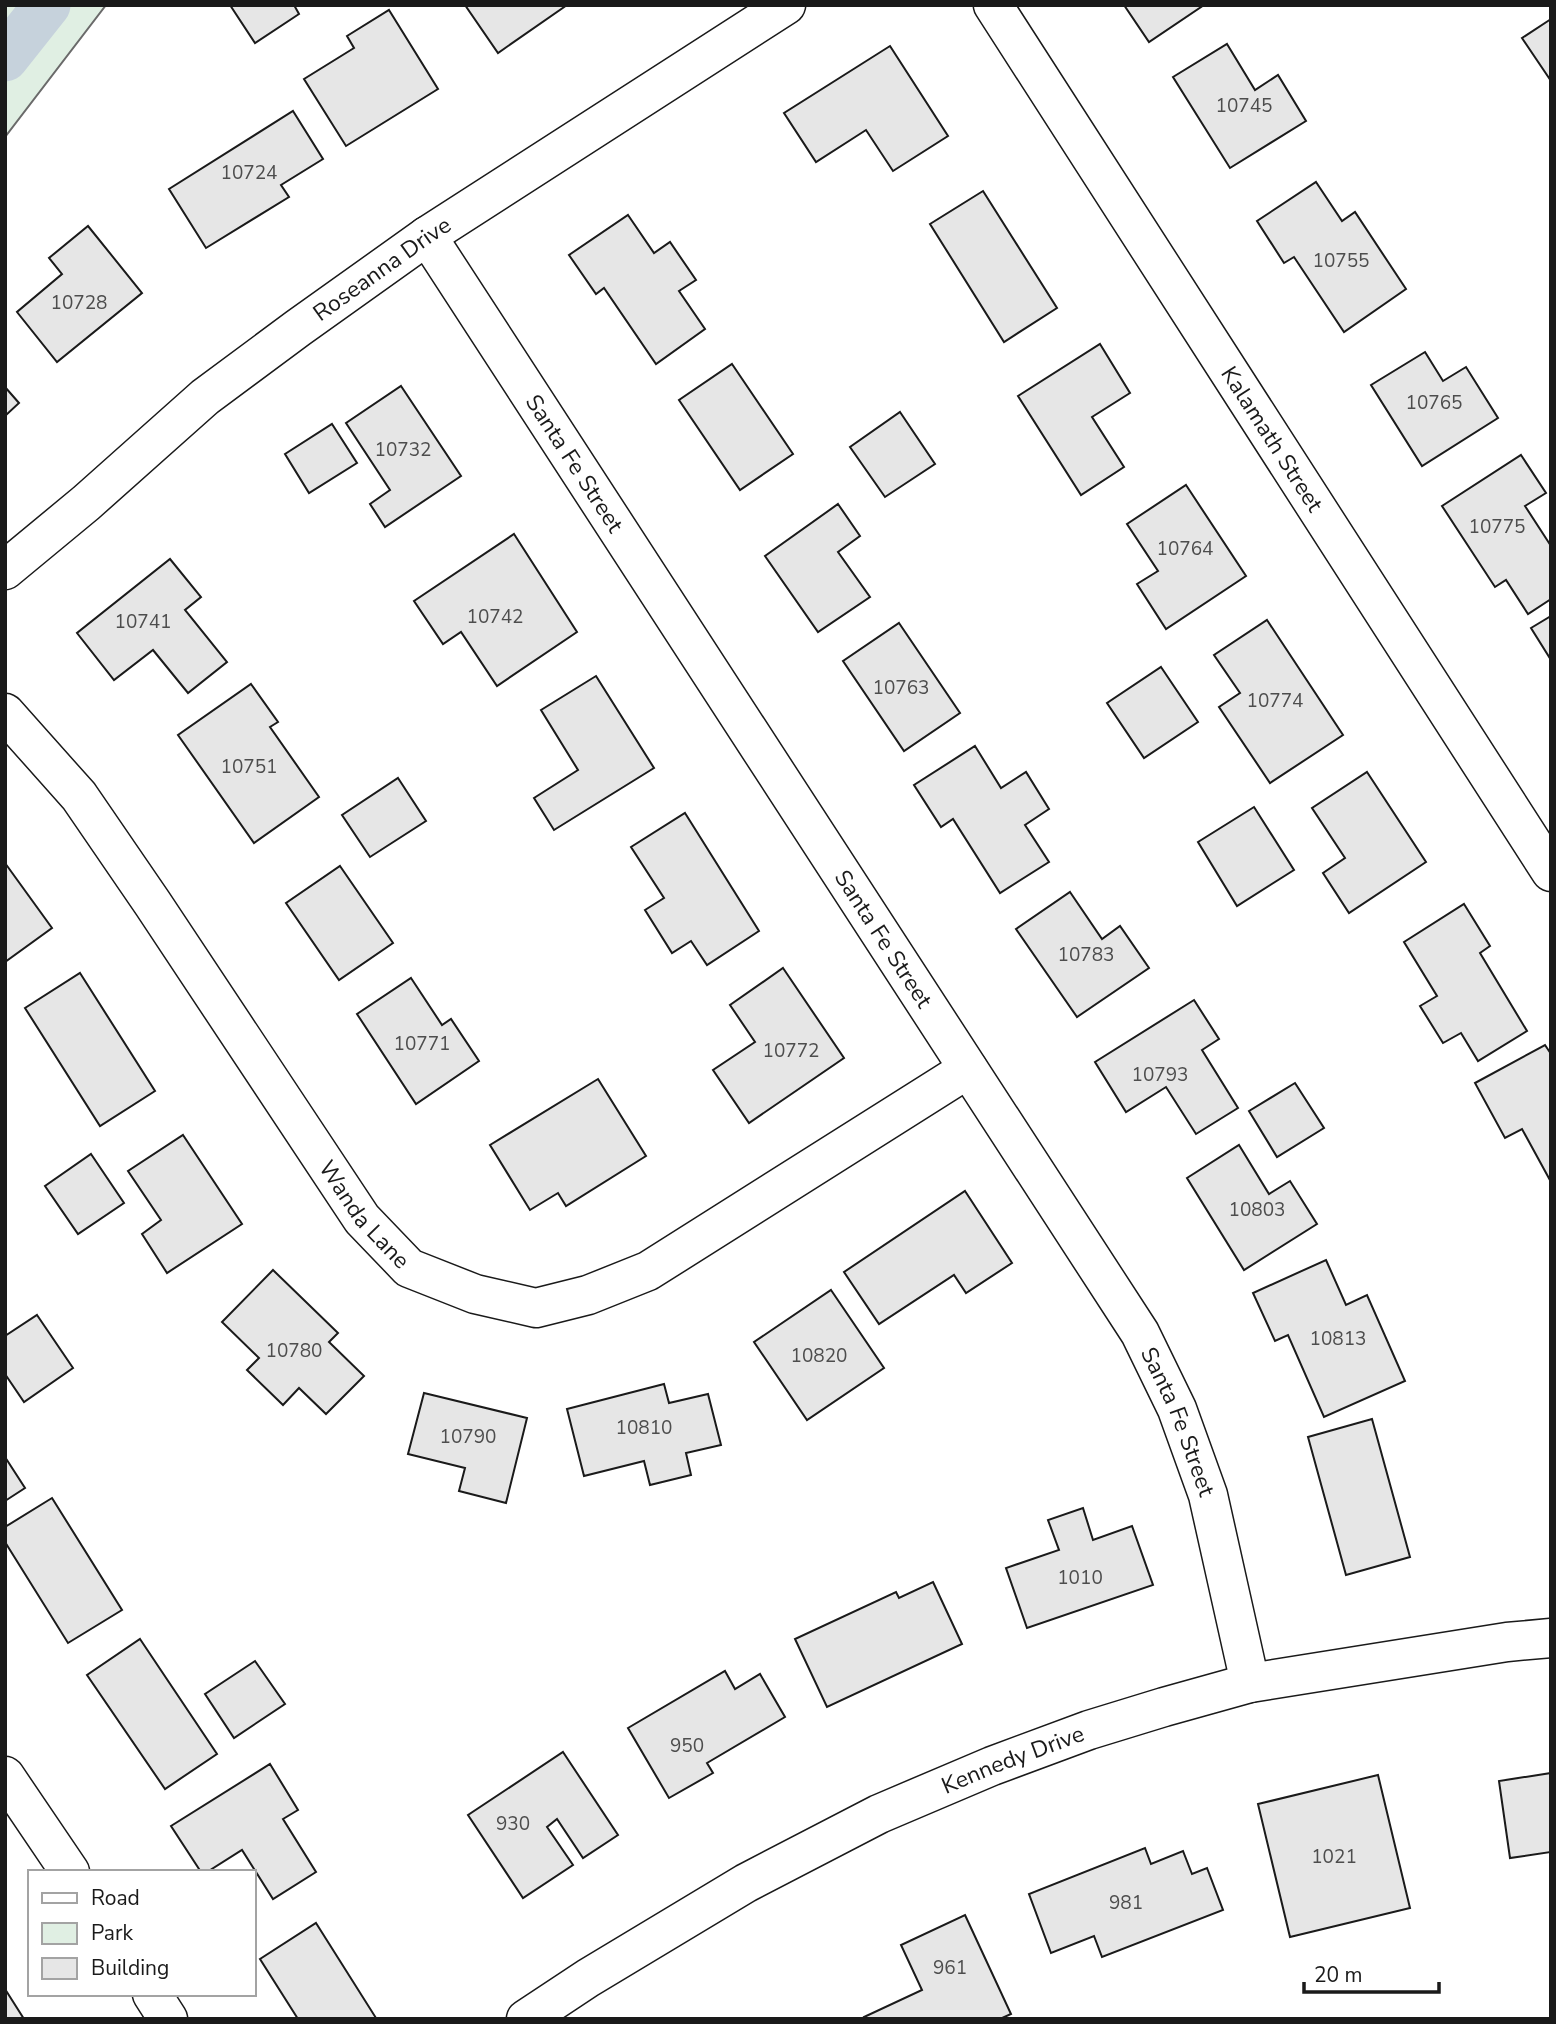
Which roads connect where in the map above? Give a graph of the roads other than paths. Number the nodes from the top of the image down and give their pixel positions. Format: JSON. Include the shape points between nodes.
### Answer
{"nodes":[{"id":1,"x":786,"y":5,"type":"edge"},
{"id":2,"x":993,"y":5,"type":"edge"},
{"id":3,"x":428,"y":236,"type":"junction"},
{"id":4,"x":5,"y":570,"type":"edge"},
{"id":5,"x":5,"y":713,"type":"edge"},
{"id":6,"x":1551,"y":872,"type":"edge"},
{"id":7,"x":968,"y":1069,"type":"junction"},
{"id":8,"x":1551,"y":1638,"type":"edge"},
{"id":9,"x":1250,"y":1683,"type":"junction"},
{"id":10,"x":5,"y":1776,"type":"edge"},
{"id":11,"x":69,"y":1870,"type":"edge"},
{"id":12,"x":153,"y":1996,"type":"edge"},
{"id":13,"x":168,"y":2019,"type":"edge"},
{"id":14,"x":526,"y":2019,"type":"edge"}],
"edges":[{"from":1,"to":3,"type":"street","name":"Roseanna Drive"},
{"from":2,"to":6,"type":"street","name":"Kalamath Street"},
{"from":3,"to":4,"type":"street","name":"Roseanna Drive","via":[[205,397]]},
{"from":3,"to":7,"type":"street","name":"Santa Fe Street"},
{"from":5,"to":7,"type":"street","name":"Wanda Lane","via":[[79,796],[362,1219],[409,1268],[475,1294],[537,1308],[588,1295],[648,1271]]},
{"from":7,"to":9,"type":"street","name":"Santa Fe Street","via":[[1140,1333],[1177,1409],[1208,1495]]},
{"from":8,"to":9,"type":"street","name":"Kennedy Drive"},
{"from":9,"to":14,"type":"street","name":"Kennedy Drive","via":[[1089,1730],[879,1814],[746,1884]]},
{"from":10,"to":11,"type":"street"},
{"from":12,"to":13,"type":"street"}]}
